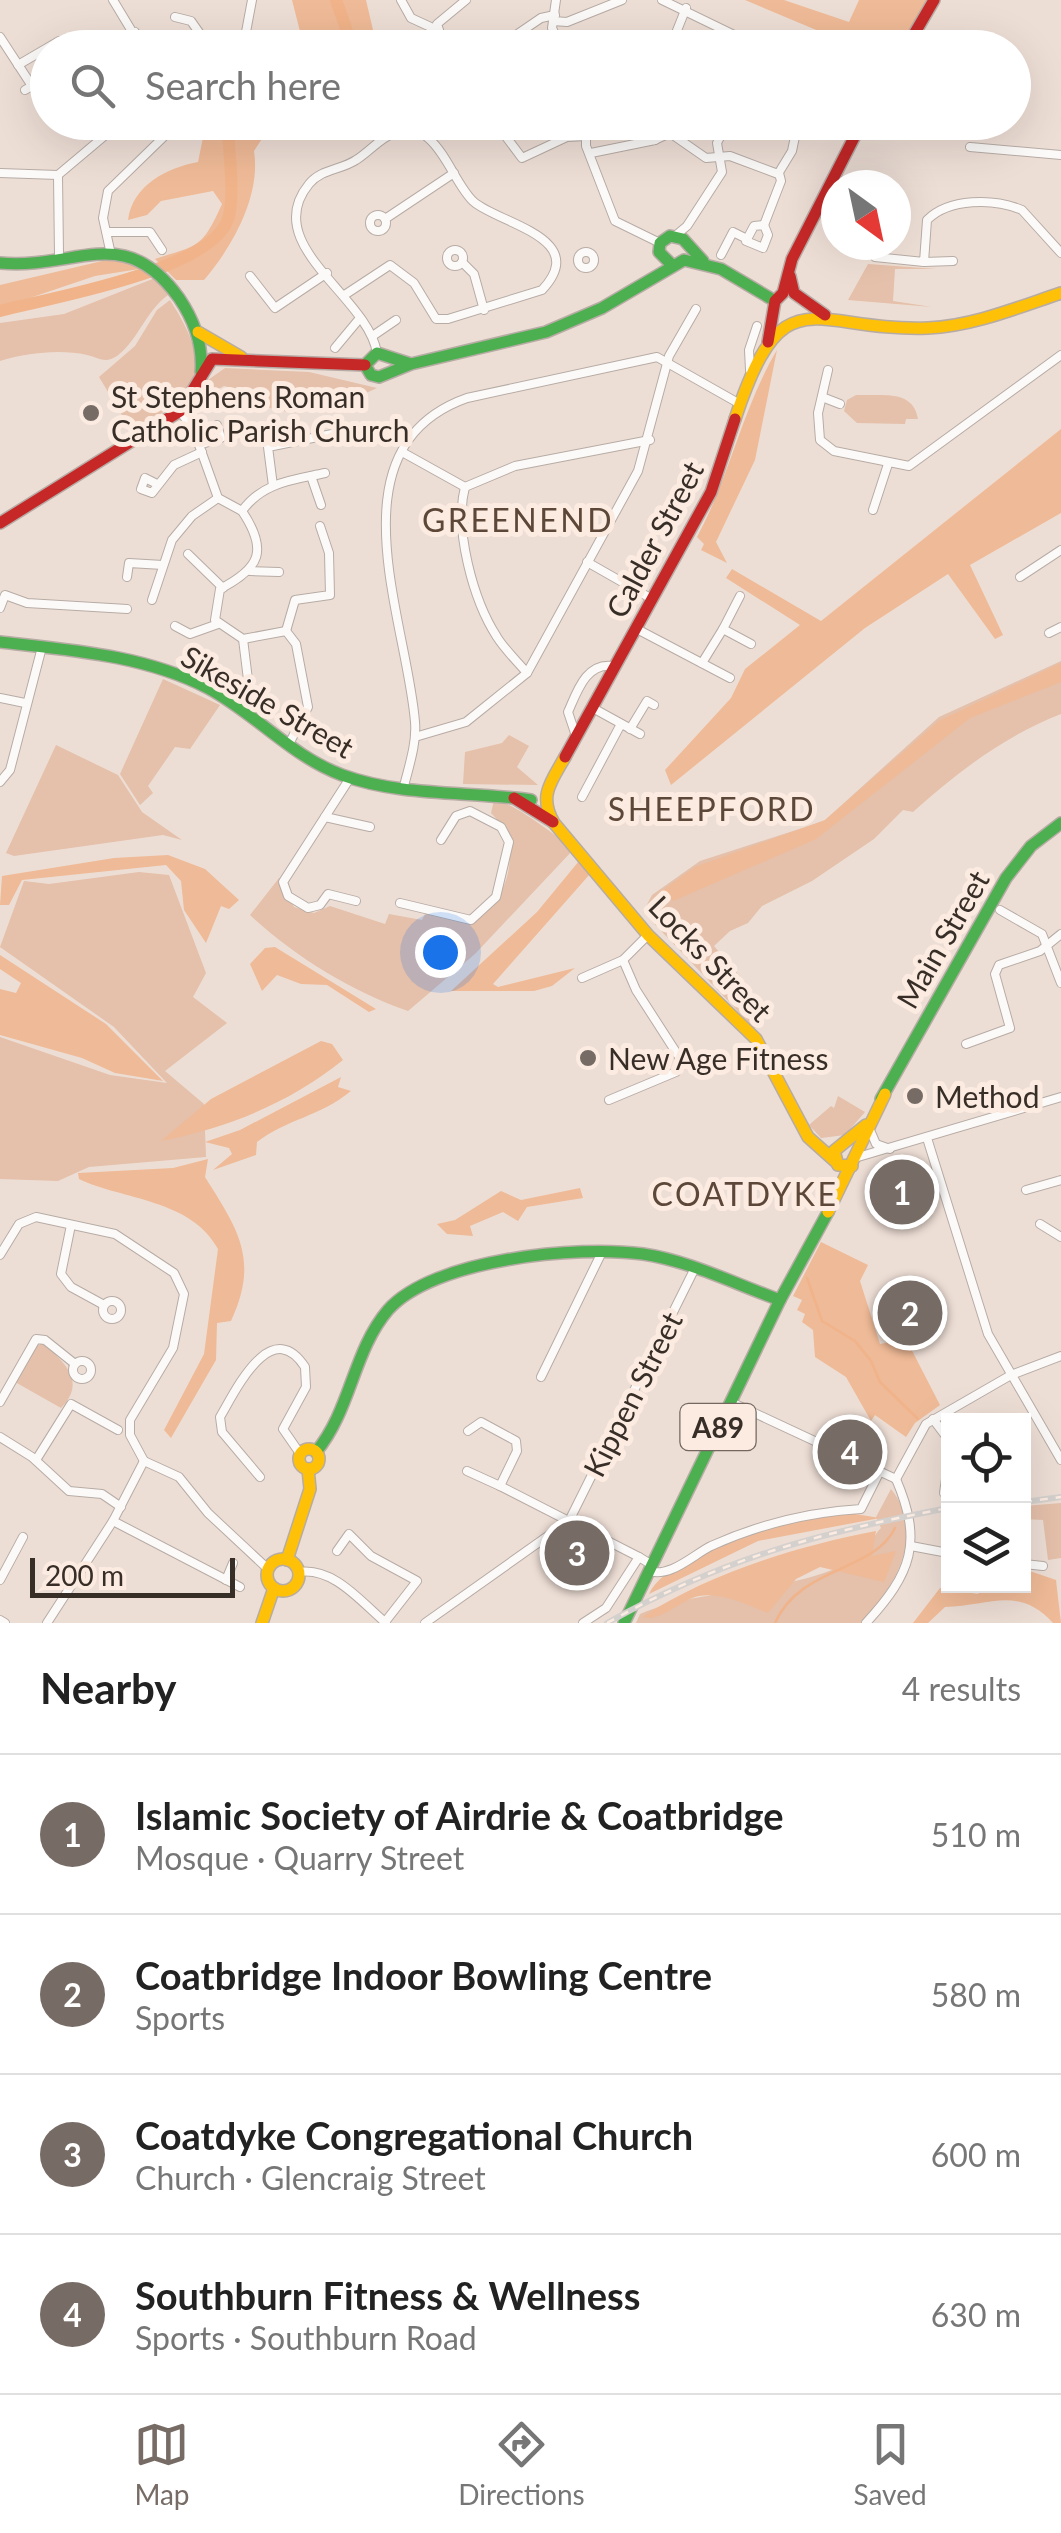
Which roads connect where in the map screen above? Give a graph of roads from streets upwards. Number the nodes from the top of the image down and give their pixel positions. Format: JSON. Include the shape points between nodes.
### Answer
{"nodes":[{"id":1,"x":112,"y":0,"type":"edge"},
{"id":2,"x":252,"y":0,"type":"edge"},
{"id":3,"x":401,"y":0,"type":"edge"},
{"id":4,"x":466,"y":0,"type":"edge"},
{"id":5,"x":556,"y":0,"type":"edge"},
{"id":6,"x":622,"y":0,"type":"edge"},
{"id":7,"x":662,"y":0,"type":"edge"},
{"id":8,"x":934,"y":0,"type":"edge"},
{"id":9,"x":686,"y":8,"type":"junction"},
{"id":10,"x":175,"y":17,"type":"dead end"},
{"id":11,"x":554,"y":18,"type":"junction"},
{"id":12,"x":435,"y":29,"type":"joint"},
{"id":13,"x":134,"y":30,"type":"edge"},
{"id":14,"x":197,"y":30,"type":"edge"},
{"id":15,"x":246,"y":30,"type":"edge"},
{"id":16,"x":523,"y":30,"type":"edge"},
{"id":17,"x":553,"y":30,"type":"edge"},
{"id":18,"x":677,"y":30,"type":"edge"},
{"id":19,"x":728,"y":30,"type":"edge"},
{"id":20,"x":916,"y":30,"type":"edge"},
{"id":21,"x":0,"y":37,"type":"edge"},
{"id":22,"x":30,"y":57,"type":"edge"},
{"id":23,"x":18,"y":64,"type":"junction"},
{"id":24,"x":30,"y":83,"type":"edge"},
{"id":25,"x":30,"y":87,"type":"edge"},
{"id":26,"x":25,"y":90,"type":"dead end"},
{"id":27,"x":100,"y":140,"type":"edge"},
{"id":28,"x":161,"y":140,"type":"edge"},
{"id":29,"x":383,"y":140,"type":"edge"},
{"id":30,"x":431,"y":140,"type":"edge"},
{"id":31,"x":508,"y":140,"type":"edge"},
{"id":32,"x":561,"y":140,"type":"edge"},
{"id":33,"x":587,"y":140,"type":"edge"},
{"id":34,"x":655,"y":140,"type":"edge"},
{"id":35,"x":679,"y":140,"type":"edge"},
{"id":36,"x":719,"y":140,"type":"edge"},
{"id":37,"x":794,"y":140,"type":"edge"},
{"id":38,"x":852,"y":140,"type":"edge"},
{"id":39,"x":970,"y":147,"type":"dead end"},
{"id":40,"x":591,"y":153,"type":"junction"},
{"id":41,"x":1061,"y":155,"type":"edge"},
{"id":42,"x":721,"y":157,"type":"junction"},
{"id":43,"x":0,"y":173,"type":"edge"},
{"id":44,"x":454,"y":173,"type":"junction"},
{"id":45,"x":780,"y":173,"type":"junction"},
{"id":46,"x":58,"y":176,"type":"junction"},
{"id":47,"x":385,"y":219,"type":"dead end"},
{"id":48,"x":764,"y":225,"type":"junction"},
{"id":49,"x":107,"y":232,"type":"junction"},
{"id":50,"x":747,"y":239,"type":"junction"},
{"id":51,"x":110,"y":250,"type":"junction"},
{"id":52,"x":162,"y":250,"type":"dead end"},
{"id":53,"x":675,"y":250,"type":"junction"},
{"id":54,"x":1061,"y":253,"type":"edge"},
{"id":55,"x":59,"y":255,"type":"dead end"},
{"id":56,"x":721,"y":255,"type":"dead end"},
{"id":57,"x":904,"y":260,"type":"edge"},
{"id":58,"x":578,"y":261,"type":"dead end"},
{"id":59,"x":954,"y":261,"type":"dead end"},
{"id":60,"x":462,"y":262,"type":"dead end"},
{"id":61,"x":556,"y":262,"type":"junction"},
{"id":62,"x":924,"y":262,"type":"junction"},
{"id":63,"x":0,"y":264,"type":"edge"},
{"id":64,"x":327,"y":274,"type":"junction"},
{"id":65,"x":250,"y":276,"type":"dead end"},
{"id":66,"x":1061,"y":292,"type":"edge"},
{"id":67,"x":343,"y":296,"type":"junction"},
{"id":68,"x":782,"y":301,"type":"junction"},
{"id":69,"x":804,"y":304,"type":"junction"},
{"id":70,"x":696,"y":309,"type":"dead end"},
{"id":71,"x":484,"y":310,"type":"junction"},
{"id":72,"x":828,"y":316,"type":"junction"},
{"id":73,"x":360,"y":318,"type":"junction"},
{"id":74,"x":396,"y":320,"type":"dead end"},
{"id":75,"x":795,"y":321,"type":"junction"},
{"id":76,"x":758,"y":326,"type":"dead end"},
{"id":77,"x":374,"y":335,"type":"junction"},
{"id":78,"x":766,"y":346,"type":"junction"},
{"id":79,"x":334,"y":348,"type":"dead end"},
{"id":80,"x":210,"y":349,"type":"junction"},
{"id":81,"x":376,"y":352,"type":"junction"},
{"id":82,"x":1061,"y":355,"type":"edge"},
{"id":83,"x":388,"y":360,"type":"junction"},
{"id":84,"x":668,"y":363,"type":"junction"},
{"id":85,"x":412,"y":364,"type":"junction"},
{"id":86,"x":365,"y":366,"type":"junction"},
{"id":87,"x":828,"y":370,"type":"dead end"},
{"id":88,"x":386,"y":374,"type":"junction"},
{"id":89,"x":750,"y":374,"type":"junction"},
{"id":90,"x":822,"y":397,"type":"junction"},
{"id":91,"x":740,"y":404,"type":"junction"},
{"id":92,"x":840,"y":404,"type":"dead end"},
{"id":93,"x":180,"y":411,"type":"junction"},
{"id":94,"x":217,"y":424,"type":"dead end"},
{"id":95,"x":352,"y":430,"type":"dead end"},
{"id":96,"x":650,"y":440,"type":"junction"},
{"id":97,"x":200,"y":449,"type":"junction"},
{"id":98,"x":402,"y":452,"type":"junction"},
{"id":99,"x":888,"y":464,"type":"junction"},
{"id":100,"x":326,"y":473,"type":"dead end"},
{"id":101,"x":311,"y":476,"type":"junction"},
{"id":102,"x":156,"y":484,"type":"dead end"},
{"id":103,"x":273,"y":486,"type":"junction"},
{"id":104,"x":465,"y":487,"type":"junction"},
{"id":105,"x":218,"y":498,"type":"junction"},
{"id":106,"x":321,"y":505,"type":"dead end"},
{"id":107,"x":242,"y":510,"type":"junction"},
{"id":108,"x":873,"y":510,"type":"dead end"},
{"id":109,"x":0,"y":523,"type":"edge"},
{"id":110,"x":320,"y":526,"type":"dead end"},
{"id":111,"x":1061,"y":550,"type":"edge"},
{"id":112,"x":187,"y":553,"type":"dead end"},
{"id":113,"x":587,"y":562,"type":"junction"},
{"id":114,"x":163,"y":565,"type":"junction"},
{"id":115,"x":250,"y":571,"type":"junction"},
{"id":116,"x":280,"y":572,"type":"dead end"},
{"id":117,"x":127,"y":577,"type":"dead end"},
{"id":118,"x":1020,"y":577,"type":"dead end"},
{"id":119,"x":223,"y":588,"type":"junction"},
{"id":120,"x":156,"y":589,"type":"junction"},
{"id":121,"x":166,"y":593,"type":"dead end"},
{"id":122,"x":740,"y":596,"type":"dead end"},
{"id":123,"x":652,"y":598,"type":"junction"},
{"id":124,"x":152,"y":600,"type":"dead end"},
{"id":125,"x":0,"y":608,"type":"edge"},
{"id":126,"x":127,"y":609,"type":"dead end"},
{"id":127,"x":218,"y":624,"type":"junction"},
{"id":128,"x":175,"y":626,"type":"dead end"},
{"id":129,"x":1061,"y":627,"type":"edge"},
{"id":130,"x":635,"y":628,"type":"junction"},
{"id":131,"x":723,"y":628,"type":"junction"},
{"id":132,"x":286,"y":632,"type":"junction"},
{"id":133,"x":1049,"y":633,"type":"dead end"},
{"id":134,"x":190,"y":634,"type":"junction"},
{"id":135,"x":243,"y":638,"type":"junction"},
{"id":136,"x":0,"y":642,"type":"edge"},
{"id":137,"x":752,"y":644,"type":"dead end"},
{"id":138,"x":186,"y":646,"type":"dead end"},
{"id":139,"x":42,"y":647,"type":"junction"},
{"id":140,"x":702,"y":663,"type":"junction"},
{"id":141,"x":613,"y":666,"type":"junction"},
{"id":142,"x":528,"y":673,"type":"junction"},
{"id":143,"x":246,"y":677,"type":"junction"},
{"id":144,"x":730,"y":678,"type":"dead end"},
{"id":145,"x":234,"y":680,"type":"dead end"},
{"id":146,"x":250,"y":696,"type":"dead end"},
{"id":147,"x":0,"y":698,"type":"edge"},
{"id":148,"x":25,"y":703,"type":"junction"},
{"id":149,"x":654,"y":704,"type":"dead end"},
{"id":150,"x":591,"y":707,"type":"junction"},
{"id":151,"x":626,"y":726,"type":"junction"},
{"id":152,"x":640,"y":734,"type":"dead end"},
{"id":153,"x":576,"y":736,"type":"junction"},
{"id":154,"x":415,"y":737,"type":"junction"},
{"id":155,"x":288,"y":746,"type":"junction"},
{"id":156,"x":350,"y":778,"type":"junction"},
{"id":157,"x":0,"y":782,"type":"edge"},
{"id":158,"x":403,"y":790,"type":"junction"},
{"id":159,"x":490,"y":793,"type":"junction"},
{"id":160,"x":582,"y":797,"type":"dead end"},
{"id":161,"x":536,"y":805,"type":"junction"},
{"id":162,"x":481,"y":814,"type":"junction"},
{"id":163,"x":325,"y":816,"type":"junction"},
{"id":164,"x":1061,"y":823,"type":"edge"},
{"id":165,"x":370,"y":827,"type":"dead end"},
{"id":166,"x":441,"y":840,"type":"dead end"},
{"id":167,"x":356,"y":901,"type":"dead end"},
{"id":168,"x":400,"y":903,"type":"dead end"},
{"id":169,"x":1000,"y":910,"type":"dead end"},
{"id":170,"x":1061,"y":934,"type":"edge"},
{"id":171,"x":648,"y":935,"type":"junction"},
{"id":172,"x":1048,"y":943,"type":"junction"},
{"id":173,"x":623,"y":960,"type":"junction"},
{"id":174,"x":582,"y":978,"type":"dead end"},
{"id":175,"x":1061,"y":983,"type":"edge"},
{"id":176,"x":966,"y":1044,"type":"dead end"},
{"id":177,"x":884,"y":1094,"type":"junction"},
{"id":178,"x":1061,"y":1097,"type":"edge"},
{"id":179,"x":609,"y":1100,"type":"dead end"},
{"id":180,"x":870,"y":1130,"type":"junction"},
{"id":181,"x":927,"y":1138,"type":"junction"},
{"id":182,"x":812,"y":1142,"type":"junction"},
{"id":183,"x":842,"y":1145,"type":"junction"},
{"id":184,"x":891,"y":1150,"type":"junction"},
{"id":185,"x":849,"y":1161,"type":"junction"},
{"id":186,"x":1061,"y":1180,"type":"edge"},
{"id":187,"x":1026,"y":1190,"type":"dead end"},
{"id":188,"x":1040,"y":1224,"type":"dead end"},
{"id":189,"x":71,"y":1225,"type":"junction"},
{"id":190,"x":1061,"y":1236,"type":"edge"},
{"id":191,"x":602,"y":1252,"type":"junction"},
{"id":192,"x":0,"y":1255,"type":"edge"},
{"id":193,"x":694,"y":1270,"type":"junction"},
{"id":194,"x":780,"y":1300,"type":"junction"},
{"id":195,"x":104,"y":1305,"type":"dead end"},
{"id":196,"x":1061,"y":1356,"type":"edge"},
{"id":197,"x":75,"y":1364,"type":"dead end"},
{"id":198,"x":1011,"y":1374,"type":"junction"},
{"id":199,"x":541,"y":1377,"type":"dead end"},
{"id":200,"x":0,"y":1402,"type":"edge"},
{"id":201,"x":731,"y":1402,"type":"junction"},
{"id":202,"x":933,"y":1419,"type":"junction"},
{"id":203,"x":118,"y":1430,"type":"dead end"},
{"id":204,"x":941,"y":1430,"type":"edge"},
{"id":205,"x":468,"y":1431,"type":"dead end"},
{"id":206,"x":0,"y":1437,"type":"edge"},
{"id":207,"x":316,"y":1452,"type":"junction"},
{"id":208,"x":300,"y":1454,"type":"junction"},
{"id":209,"x":36,"y":1460,"type":"junction"},
{"id":210,"x":1061,"y":1460,"type":"edge"},
{"id":211,"x":144,"y":1461,"type":"junction"},
{"id":212,"x":308,"y":1469,"type":"junction"},
{"id":213,"x":467,"y":1471,"type":"dead end"},
{"id":214,"x":878,"y":1475,"type":"junction"},
{"id":215,"x":260,"y":1477,"type":"dead end"},
{"id":216,"x":896,"y":1479,"type":"junction"},
{"id":217,"x":500,"y":1486,"type":"junction"},
{"id":218,"x":120,"y":1507,"type":"junction"},
{"id":219,"x":569,"y":1520,"type":"junction"},
{"id":220,"x":113,"y":1521,"type":"junction"},
{"id":221,"x":23,"y":1538,"type":"dead end"},
{"id":222,"x":911,"y":1546,"type":"junction"},
{"id":223,"x":337,"y":1551,"type":"dead end"},
{"id":224,"x":941,"y":1552,"type":"edge"},
{"id":225,"x":639,"y":1557,"type":"junction"},
{"id":226,"x":287,"y":1560,"type":"junction"},
{"id":227,"x":233,"y":1563,"type":"dead end"},
{"id":228,"x":1031,"y":1565,"type":"edge"},
{"id":229,"x":1043,"y":1566,"type":"dead end"},
{"id":230,"x":268,"y":1569,"type":"junction"},
{"id":231,"x":299,"y":1572,"type":"junction"},
{"id":232,"x":649,"y":1572,"type":"junction"},
{"id":233,"x":0,"y":1580,"type":"edge"},
{"id":234,"x":226,"y":1580,"type":"junction"},
{"id":235,"x":240,"y":1587,"type":"dead end"},
{"id":236,"x":274,"y":1588,"type":"junction"},
{"id":237,"x":386,"y":1622,"type":"edge"},
{"id":238,"x":47,"y":1623,"type":"edge"},
{"id":239,"x":262,"y":1623,"type":"edge"},
{"id":240,"x":425,"y":1623,"type":"edge"},
{"id":241,"x":582,"y":1623,"type":"edge"},
{"id":242,"x":624,"y":1623,"type":"edge"},
{"id":243,"x":866,"y":1623,"type":"edge"}],
"edges":[{"from":1,"to":13,"type":"street"},
{"from":2,"to":15,"type":"street"},
{"from":3,"to":12,"type":"street","via":[[411,18]]},
{"from":4,"to":12,"type":"street"},
{"from":5,"to":11,"type":"street"},
{"from":6,"to":11,"type":"street","via":[[567,22]]},
{"from":7,"to":9,"type":"street"},
{"from":8,"to":20,"type":"street"},
{"from":9,"to":18,"type":"street"},
{"from":9,"to":19,"type":"street"},
{"from":10,"to":14,"type":"street"},
{"from":11,"to":16,"type":"street"},
{"from":11,"to":17,"type":"street"},
{"from":21,"to":23,"type":"street"},
{"from":22,"to":23,"type":"street"},
{"from":23,"to":24,"type":"street"},
{"from":25,"to":26,"type":"street"},
{"from":27,"to":46,"type":"street"},
{"from":28,"to":49,"type":"street","via":[[108,191]]},
{"from":29,"to":64,"type":"street","via":[[354,162],[322,173],[301,196],[298,240]]},
{"from":30,"to":44,"type":"street"},
{"from":31,"to":32,"type":"street","via":[[522,158]]},
{"from":33,"to":40,"type":"street"},
{"from":34,"to":40,"type":"street"},
{"from":35,"to":42,"type":"street","via":[[706,158]]},
{"from":36,"to":42,"type":"street"},
{"from":37,"to":45,"type":"street"},
{"from":38,"to":68,"type":"street","name":"Calder Street","via":[[822,194]]},
{"from":39,"to":41,"type":"street"},
{"from":40,"to":53,"type":"street","via":[[615,221]]},
{"from":42,"to":45,"type":"street"},
{"from":42,"to":53,"type":"street","via":[[722,172]]},
{"from":43,"to":46,"type":"street"},
{"from":44,"to":47,"type":"street"},
{"from":44,"to":61,"type":"street","via":[[474,201],[547,242]]},
{"from":45,"to":48,"type":"street"},
{"from":46,"to":55,"type":"street"},
{"from":48,"to":50,"type":"street","via":[[754,226]]},
{"from":48,"to":50,"type":"street","via":[[762,248]]},
{"from":49,"to":51,"type":"street"},
{"from":49,"to":52,"type":"street","via":[[150,232]]},
{"from":50,"to":56,"type":"street","via":[[734,232]]},
{"from":51,"to":63,"type":"street","via":[[60,265]]},
{"from":51,"to":80,"type":"street","via":[[150,264]]},
{"from":53,"to":68,"type":"street"},
{"from":53,"to":85,"type":"street","via":[[643,284],[546,332]]},
{"from":54,"to":62,"type":"street","via":[[1022,210],[953,203],[927,220]]},
{"from":57,"to":62,"type":"street"},
{"from":58,"to":61,"type":"street"},
{"from":59,"to":62,"type":"street"},
{"from":60,"to":71,"type":"street","via":[[474,274]]},
{"from":61,"to":71,"type":"street","via":[[542,290]]},
{"from":64,"to":65,"type":"street","via":[[274,308]]},
{"from":64,"to":67,"type":"street"},
{"from":66,"to":72,"type":"street","via":[[928,328]]},
{"from":67,"to":71,"type":"street","via":[[390,265],[414,283],[439,321]]},
{"from":67,"to":73,"type":"street"},
{"from":68,"to":69,"type":"street"},
{"from":68,"to":75,"type":"street"},
{"from":68,"to":78,"type":"street","name":"Calder Street"},
{"from":69,"to":72,"type":"street"},
{"from":69,"to":75,"type":"street"},
{"from":70,"to":84,"type":"street"},
{"from":72,"to":75,"type":"street"},
{"from":73,"to":77,"type":"street"},
{"from":73,"to":79,"type":"street","via":[[350,339]]},
{"from":74,"to":77,"type":"street"},
{"from":75,"to":78,"type":"street","name":"Calder Street"},
{"from":76,"to":89,"type":"street","name":"Calder Street"},
{"from":77,"to":81,"type":"street"},
{"from":78,"to":89,"type":"street","name":"Calder Street"},
{"from":80,"to":86,"type":"street","via":[[245,359]]},
{"from":80,"to":93,"type":"street"},
{"from":81,"to":83,"type":"street"},
{"from":81,"to":86,"type":"street"},
{"from":82,"to":99,"type":"street","via":[[918,462]]},
{"from":83,"to":85,"type":"street"},
{"from":83,"to":88,"type":"street"},
{"from":84,"to":91,"type":"street"},
{"from":84,"to":96,"type":"street"},
{"from":84,"to":98,"type":"street","via":[[657,358],[466,398],[430,419]]},
{"from":85,"to":88,"type":"street"},
{"from":86,"to":88,"type":"street","via":[[371,375]]},
{"from":87,"to":90,"type":"street"},
{"from":89,"to":91,"type":"street","name":"Calder Street"},
{"from":90,"to":92,"type":"street"},
{"from":90,"to":99,"type":"street","via":[[820,440],[831,450]]},
{"from":91,"to":123,"type":"street","name":"Calder Street","via":[[711,492]]},
{"from":93,"to":97,"type":"street"},
{"from":93,"to":109,"type":"street"},
{"from":94,"to":97,"type":"street","via":[[221,438]]},
{"from":95,"to":103,"type":"street","via":[[268,447]]},
{"from":96,"to":104,"type":"street","via":[[515,466]]},
{"from":96,"to":113,"type":"street"},
{"from":97,"to":102,"type":"street"},
{"from":97,"to":105,"type":"street"},
{"from":98,"to":104,"type":"street"},
{"from":98,"to":154,"type":"street","via":[[385,488],[385,535]]},
{"from":99,"to":108,"type":"street"},
{"from":100,"to":101,"type":"street"},
{"from":101,"to":103,"type":"street"},
{"from":101,"to":106,"type":"street"},
{"from":103,"to":107,"type":"street","via":[[254,494]]},
{"from":104,"to":142,"type":"street","via":[[459,509],[476,587],[496,637]]},
{"from":105,"to":107,"type":"street"},
{"from":105,"to":114,"type":"street","via":[[184,524]]},
{"from":107,"to":115,"type":"street","via":[[258,541]]},
{"from":110,"to":132,"type":"street","via":[[331,539],[330,595],[295,600]]},
{"from":111,"to":118,"type":"street"},
{"from":112,"to":119,"type":"street"},
{"from":113,"to":123,"type":"street"},
{"from":113,"to":142,"type":"street"},
{"from":114,"to":117,"type":"street","via":[[129,563]]},
{"from":114,"to":120,"type":"street"},
{"from":115,"to":116,"type":"street"},
{"from":115,"to":119,"type":"street"},
{"from":119,"to":127,"type":"street","via":[[214,607]]},
{"from":120,"to":121,"type":"street"},
{"from":120,"to":124,"type":"street"},
{"from":122,"to":131,"type":"street"},
{"from":123,"to":130,"type":"street","name":"Calder Street"},
{"from":125,"to":126,"type":"street","via":[[5,595],[27,603]]},
{"from":127,"to":134,"type":"street"},
{"from":127,"to":135,"type":"street"},
{"from":128,"to":134,"type":"street"},
{"from":129,"to":133,"type":"street"},
{"from":130,"to":140,"type":"street"},
{"from":130,"to":141,"type":"street","name":"Calder Street"},
{"from":131,"to":137,"type":"street"},
{"from":131,"to":140,"type":"street"},
{"from":132,"to":135,"type":"street"},
{"from":132,"to":155,"type":"street","via":[[296,644],[308,706]]},
{"from":134,"to":138,"type":"street"},
{"from":135,"to":143,"type":"street"},
{"from":136,"to":139,"type":"street","name":"Sikeside Street"},
{"from":139,"to":148,"type":"street"},
{"from":139,"to":155,"type":"street","name":"Sikeside Street","via":[[128,658],[170,671],[240,708]]},
{"from":140,"to":144,"type":"street"},
{"from":141,"to":150,"type":"street","name":"Calder Street"},
{"from":141,"to":153,"type":"street","name":"Calder Street","via":[[590,671],[577,692],[568,712]]},
{"from":142,"to":154,"type":"street","via":[[466,722]]},
{"from":143,"to":145,"type":"street"},
{"from":143,"to":146,"type":"street"},
{"from":147,"to":148,"type":"street"},
{"from":148,"to":157,"type":"street","via":[[10,770]]},
{"from":149,"to":151,"type":"street","via":[[648,701]]},
{"from":150,"to":151,"type":"street"},
{"from":150,"to":153,"type":"street","name":"Calder Street"},
{"from":151,"to":152,"type":"street"},
{"from":151,"to":160,"type":"street"},
{"from":153,"to":161,"type":"street","name":"Calder Street"},
{"from":154,"to":158,"type":"street"},
{"from":155,"to":156,"type":"street","name":"Sikeside Street"},
{"from":156,"to":158,"type":"street","name":"Sikeside Street"},
{"from":156,"to":163,"type":"street"},
{"from":158,"to":159,"type":"street","name":"Sikeside Street"},
{"from":159,"to":161,"type":"street","name":"Sikeside Street"},
{"from":159,"to":162,"type":"street"},
{"from":161,"to":171,"type":"street","name":"Locks Street"},
{"from":162,"to":166,"type":"street","via":[[456,816]]},
{"from":162,"to":168,"type":"street","via":[[501,827],[508,842],[496,897],[482,914],[463,920]]},
{"from":163,"to":165,"type":"street"},
{"from":163,"to":167,"type":"street","via":[[284,877],[286,892],[308,908],[320,906],[328,894]]},
{"from":164,"to":177,"type":"street","name":"Main Street","number":"A89","via":[[1006,878]]},
{"from":169,"to":172,"type":"street"},
{"from":170,"to":172,"type":"street"},
{"from":171,"to":173,"type":"street"},
{"from":171,"to":182,"type":"street","name":"Locks Street","via":[[756,1038]]},
{"from":172,"to":175,"type":"street"},
{"from":172,"to":176,"type":"street","via":[[996,970],[1009,1030]]},
{"from":173,"to":174,"type":"street"},
{"from":173,"to":179,"type":"street","via":[[683,1063]]},
{"from":177,"to":180,"type":"street","name":"Main Street","number":"A89"},
{"from":177,"to":183,"type":"street","name":"Main Street","number":"A89","via":[[864,1128]]},
{"from":178,"to":181,"type":"street"},
{"from":180,"to":184,"type":"street","via":[[876,1144]]},
{"from":180,"to":185,"type":"street","name":"Main Street","number":"A89"},
{"from":181,"to":184,"type":"street"},
{"from":181,"to":198,"type":"street","via":[[988,1334]]},
{"from":182,"to":183,"type":"street"},
{"from":182,"to":185,"type":"street","name":"Locks Street"},
{"from":183,"to":185,"type":"street","name":"Main Street","number":"A89"},
{"from":183,"to":185,"type":"street"},
{"from":184,"to":185,"type":"street"},
{"from":185,"to":194,"type":"street","name":"Main Street","number":"A89"},
{"from":186,"to":187,"type":"street","via":[[1041,1191]]},
{"from":188,"to":190,"type":"street"},
{"from":189,"to":192,"type":"street","via":[[30,1218]]},
{"from":189,"to":195,"type":"street","via":[[61,1274]]},
{"from":189,"to":211,"type":"street","via":[[115,1234],[174,1273],[184,1294],[173,1348],[130,1420]]},
{"from":191,"to":193,"type":"street","via":[[644,1254]]},
{"from":191,"to":199,"type":"street"},
{"from":191,"to":207,"type":"street","via":[[459,1271],[411,1290],[384,1316],[340,1422]]},
{"from":193,"to":194,"type":"street"},
{"from":193,"to":219,"type":"street","name":"Kippen Street"},
{"from":194,"to":201,"type":"street","number":"A89"},
{"from":196,"to":198,"type":"street"},
{"from":197,"to":200,"type":"street","via":[[36,1339]]},
{"from":198,"to":202,"type":"street"},
{"from":198,"to":210,"type":"street"},
{"from":201,"to":214,"type":"street"},
{"from":201,"to":232,"type":"street","number":"A89"},
{"from":202,"to":204,"type":"street"},
{"from":202,"to":216,"type":"street"},
{"from":203,"to":209,"type":"street","via":[[72,1404]]},
{"from":205,"to":217,"type":"street","via":[[481,1422],[516,1441]]},
{"from":206,"to":209,"type":"street"},
{"from":207,"to":208,"type":"street"},
{"from":207,"to":212,"type":"street","via":[[318,1463]]},
{"from":208,"to":212,"type":"street"},
{"from":208,"to":215,"type":"street","via":[[284,1429],[306,1386],[305,1367],[286,1351],[268,1350],[253,1361],[220,1416],[222,1432]]},
{"from":209,"to":218,"type":"street","via":[[69,1491],[102,1494]]},
{"from":211,"to":218,"type":"street"},
{"from":211,"to":230,"type":"street","via":[[179,1478]]},
{"from":212,"to":226,"type":"street","via":[[310,1489]]},
{"from":213,"to":217,"type":"street"},
{"from":214,"to":216,"type":"street"},
{"from":214,"to":232,"type":"street","via":[[860,1510],[792,1517],[721,1542],[663,1573]]},
{"from":216,"to":222,"type":"street","via":[[911,1511]]},
{"from":217,"to":219,"type":"street"},
{"from":218,"to":220,"type":"street"},
{"from":219,"to":225,"type":"street"},
{"from":219,"to":240,"type":"street","name":"Kippen Street"},
{"from":220,"to":234,"type":"street"},
{"from":220,"to":238,"type":"street"},
{"from":221,"to":233,"type":"street"},
{"from":222,"to":224,"type":"street"},
{"from":222,"to":243,"type":"street","via":[[897,1582]]},
{"from":223,"to":237,"type":"street","via":[[349,1534],[371,1556],[416,1581]]},
{"from":225,"to":232,"type":"street"},
{"from":225,"to":241,"type":"street","via":[[606,1608]]},
{"from":226,"to":230,"type":"street"},
{"from":226,"to":231,"type":"street"},
{"from":227,"to":234,"type":"street"},
{"from":228,"to":229,"type":"street"},
{"from":230,"to":236,"type":"street"},
{"from":231,"to":236,"type":"street","via":[[289,1590]]},
{"from":231,"to":237,"type":"street","via":[[331,1577]]},
{"from":232,"to":242,"type":"street","number":"A89"},
{"from":234,"to":235,"type":"street"},
{"from":236,"to":239,"type":"street"}]}
